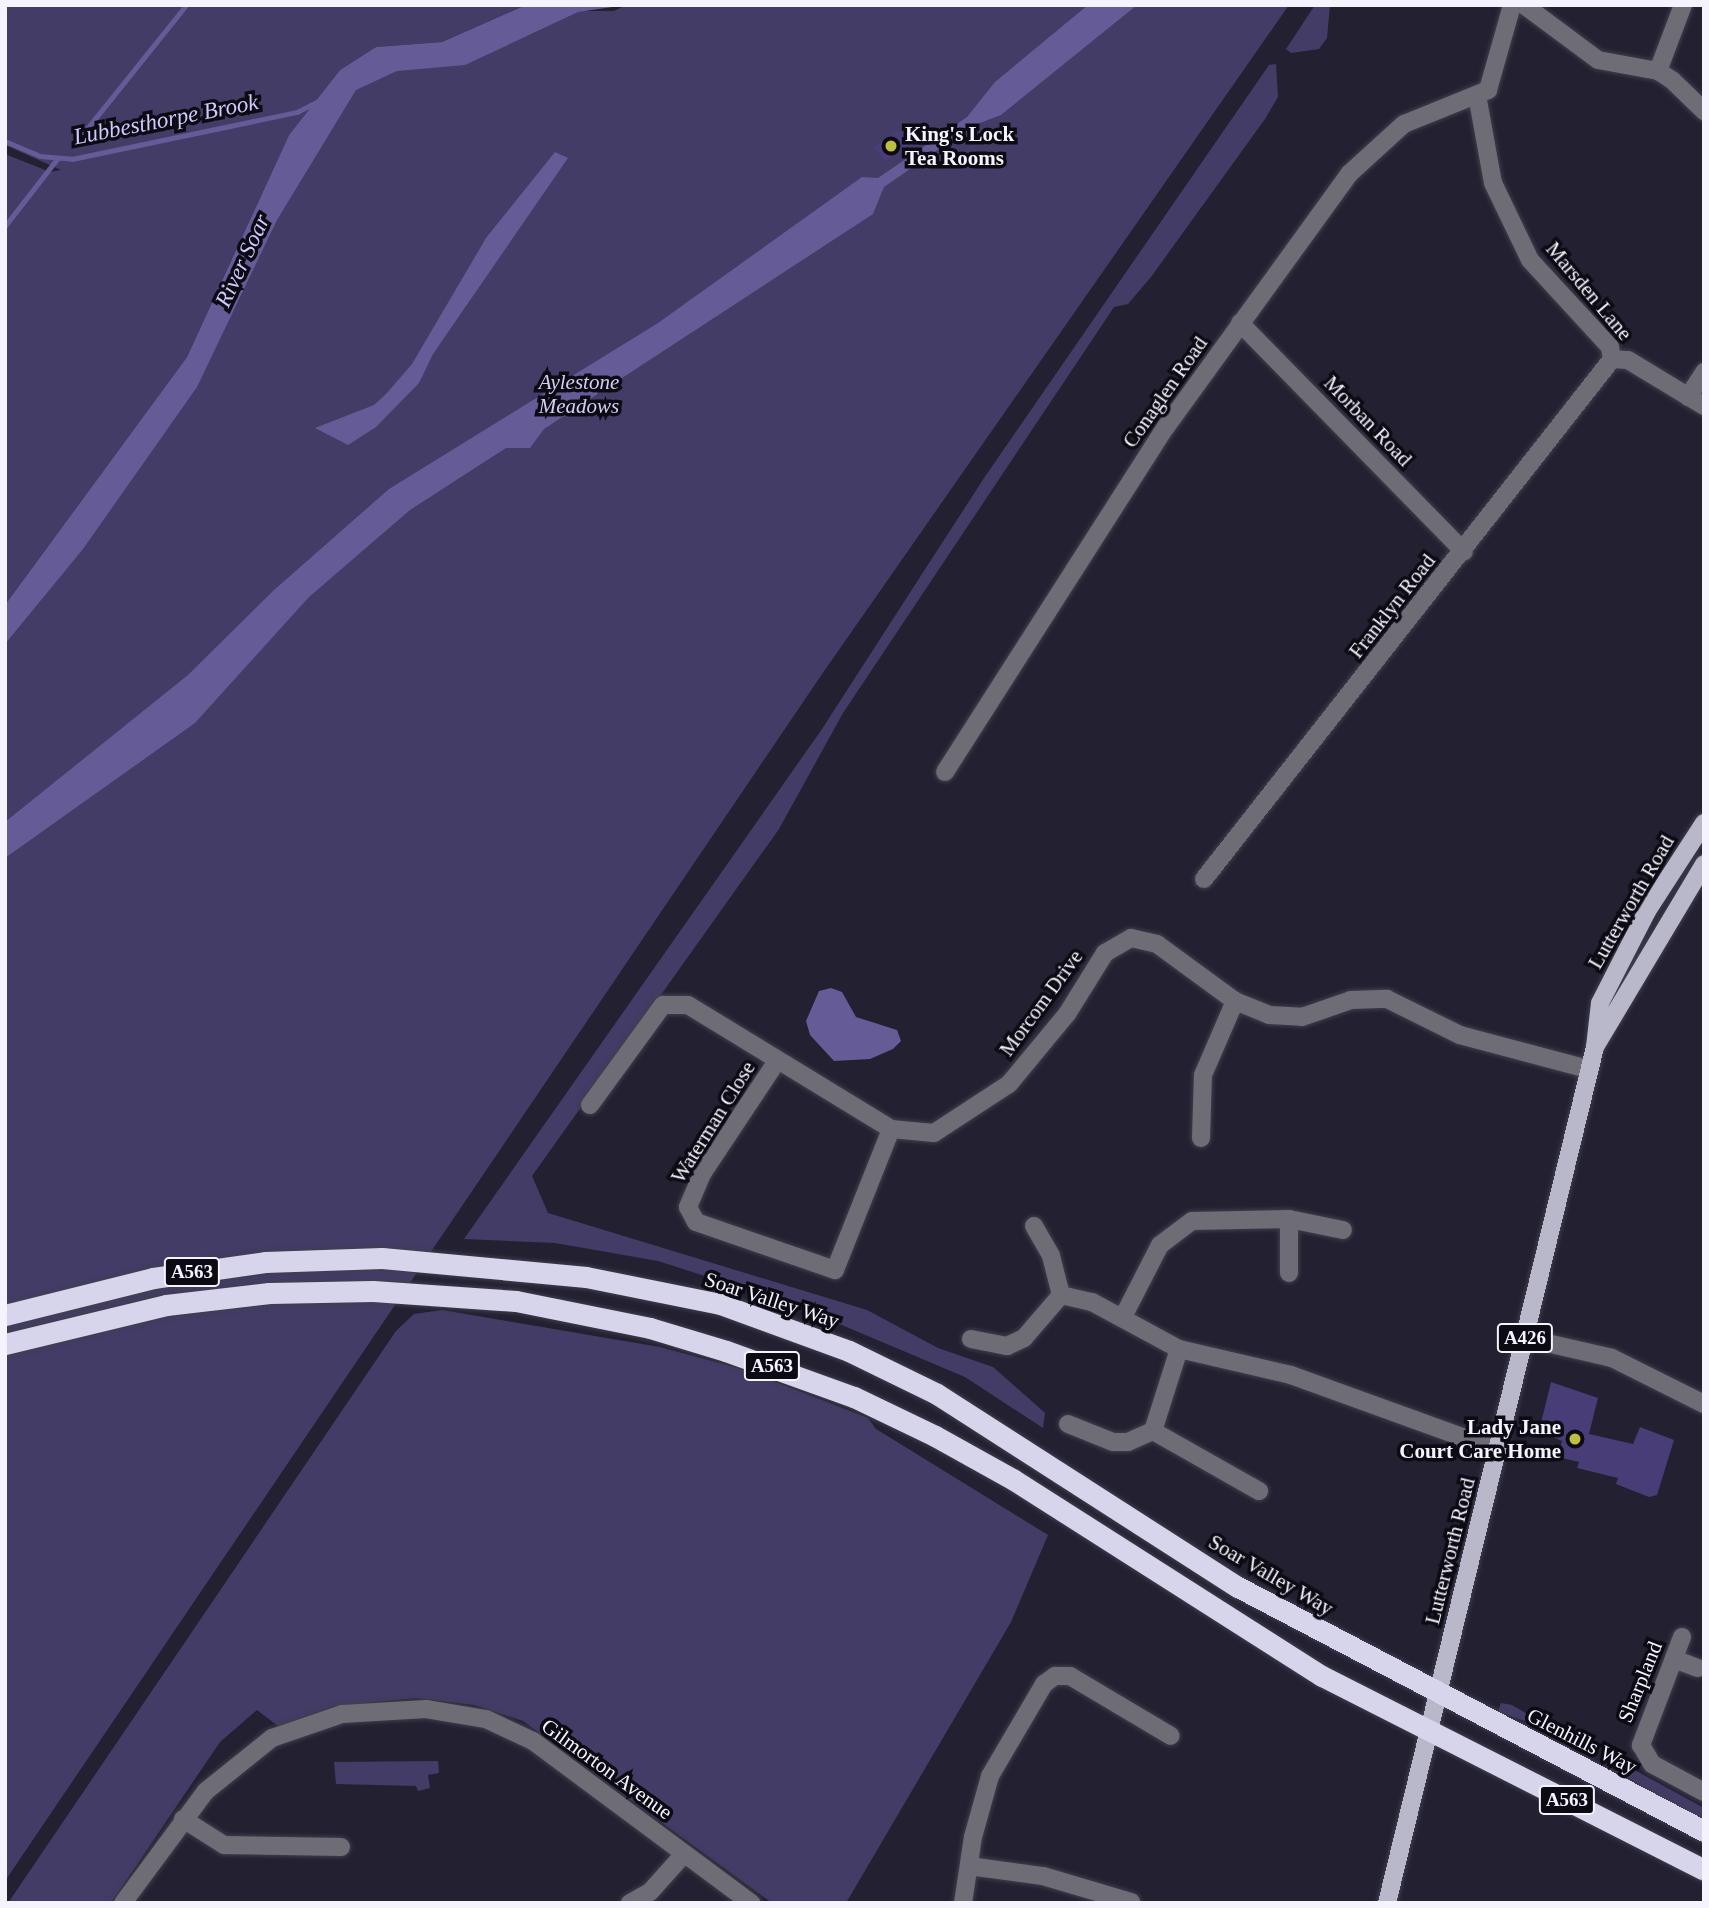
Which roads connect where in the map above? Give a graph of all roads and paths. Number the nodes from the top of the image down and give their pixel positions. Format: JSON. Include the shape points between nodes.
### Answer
{"nodes":[{"id":1,"x":1512,"y":5,"type":"edge"},
{"id":2,"x":1524,"y":5,"type":"edge"},
{"id":3,"x":1683,"y":5,"type":"edge"},
{"id":4,"x":1658,"y":71,"type":"junction"},
{"id":5,"x":1477,"y":95,"type":"junction"},
{"id":6,"x":1704,"y":111,"type":"edge"},
{"id":7,"x":1240,"y":323,"type":"junction"},
{"id":8,"x":1612,"y":359,"type":"junction"},
{"id":9,"x":1704,"y":372,"type":"edge"},
{"id":10,"x":1696,"y":402,"type":"edge"},
{"id":11,"x":1464,"y":552,"type":"junction"},
{"id":12,"x":945,"y":772,"type":"dead end"},
{"id":13,"x":1704,"y":823,"type":"edge"},
{"id":14,"x":1704,"y":864,"type":"edge"},
{"id":15,"x":1204,"y":878,"type":"dead end"},
{"id":16,"x":1236,"y":1001,"type":"junction"},
{"id":17,"x":1600,"y":1003,"type":"junction"},
{"id":18,"x":1622,"y":1010,"type":"junction"},
{"id":19,"x":1595,"y":1047,"type":"junction"},
{"id":20,"x":777,"y":1061,"type":"junction"},
{"id":21,"x":1588,"y":1069,"type":"junction"},
{"id":22,"x":590,"y":1105,"type":"dead end"},
{"id":23,"x":891,"y":1129,"type":"junction"},
{"id":24,"x":1200,"y":1138,"type":"dead end"},
{"id":25,"x":1289,"y":1219,"type":"junction"},
{"id":26,"x":1034,"y":1226,"type":"dead end"},
{"id":27,"x":1343,"y":1230,"type":"dead end"},
{"id":28,"x":1289,"y":1273,"type":"dead end"},
{"id":29,"x":1061,"y":1295,"type":"junction"},
{"id":30,"x":5,"y":1315,"type":"edge"},
{"id":31,"x":1123,"y":1317,"type":"junction"},
{"id":32,"x":1525,"y":1338,"type":"junction"},
{"id":33,"x":971,"y":1339,"type":"dead end"},
{"id":34,"x":5,"y":1343,"type":"edge"},
{"id":35,"x":1179,"y":1349,"type":"junction"},
{"id":36,"x":1704,"y":1404,"type":"edge"},
{"id":37,"x":1068,"y":1423,"type":"dead end"},
{"id":38,"x":1153,"y":1432,"type":"junction"},
{"id":39,"x":1498,"y":1450,"type":"junction"},
{"id":40,"x":1259,"y":1491,"type":"dead end"},
{"id":41,"x":1682,"y":1637,"type":"dead end"},
{"id":42,"x":1674,"y":1659,"type":"junction"},
{"id":43,"x":1697,"y":1668,"type":"dead end"},
{"id":44,"x":1439,"y":1695,"type":"junction"},
{"id":45,"x":1430,"y":1732,"type":"junction"},
{"id":46,"x":1171,"y":1736,"type":"dead end"},
{"id":47,"x":1704,"y":1792,"type":"edge"},
{"id":48,"x":183,"y":1819,"type":"junction"},
{"id":49,"x":1704,"y":1832,"type":"edge"},
{"id":50,"x":341,"y":1847,"type":"dead end"},
{"id":51,"x":684,"y":1854,"type":"junction"},
{"id":52,"x":969,"y":1866,"type":"junction"},
{"id":53,"x":1704,"y":1870,"type":"edge"},
{"id":54,"x":1132,"y":1902,"type":"edge"},
{"id":55,"x":123,"y":1903,"type":"edge"},
{"id":56,"x":630,"y":1903,"type":"edge"},
{"id":57,"x":751,"y":1903,"type":"edge"},
{"id":58,"x":963,"y":1903,"type":"edge"},
{"id":59,"x":1387,"y":1903,"type":"edge"}],
"edges":[{"from":1,"to":5,"type":"street","via":[[1490,86]]},
{"from":2,"to":4,"type":"street","via":[[1598,60]]},
{"from":3,"to":4,"type":"street"},
{"from":4,"to":6,"type":"street"},
{"from":5,"to":7,"type":"street","name":"Conaglen Road","via":[[1421,115],[1381,141],[1349,174]]},
{"from":5,"to":8,"type":"street","name":"Marsden Lane","via":[[1500,202],[1530,260],[1609,347]]},
{"from":7,"to":11,"type":"street","name":"Morban Road"},
{"from":7,"to":12,"type":"street","name":"Conaglen Road","via":[[1166,427]]},
{"from":8,"to":10,"type":"street","name":"Marsden Lane","via":[[1628,360]]},
{"from":8,"to":11,"type":"street","name":"Franklyn Road"},
{"from":9,"to":10,"type":"street"},
{"from":11,"to":15,"type":"street","name":"Franklyn Road"},
{"from":13,"to":17,"type":"main road","name":"Lutterworth Road","number":"A426","via":[[1647,911]]},
{"from":14,"to":18,"type":"main road","name":"Lutterworth Road","number":"A426"},
{"from":16,"to":21,"type":"street","name":"Morcom Drive","via":[[1286,1017],[1351,1000],[1387,999],[1460,1035]]},
{"from":16,"to":23,"type":"street","name":"Morcom Drive","via":[[1157,944],[1122,940],[1105,953],[1067,1014],[1009,1084],[962,1120],[934,1133]]},
{"from":16,"to":24,"type":"street","via":[[1203,1075]]},
{"from":17,"to":18,"type":"main road"},
{"from":17,"to":19,"type":"main road","name":"Lutterworth Road","number":"A426"},
{"from":18,"to":19,"type":"main road","name":"Lutterworth Road","number":"A426"},
{"from":19,"to":21,"type":"main road","name":"Lutterworth Road","number":"A426"},
{"from":20,"to":22,"type":"street","name":"Morcom Drive","via":[[688,1005],[663,1006]]},
{"from":20,"to":23,"type":"street","name":"Morcom Drive"},
{"from":20,"to":23,"type":"street","name":"Waterman Close","via":[[702,1174],[688,1207],[696,1222],[835,1270]]},
{"from":21,"to":32,"type":"main road","name":"Lutterworth Road","number":"A426"},
{"from":25,"to":27,"type":"street"},
{"from":25,"to":28,"type":"street"},
{"from":25,"to":31,"type":"street","via":[[1207,1219],[1178,1227],[1150,1261]]},
{"from":26,"to":29,"type":"street","via":[[1051,1256]]},
{"from":29,"to":31,"type":"street"},
{"from":29,"to":33,"type":"street","via":[[1024,1338],[1007,1346]]},
{"from":30,"to":44,"type":"highway","name":"Soar Valley Way","number":"A563","via":[[166,1276],[265,1262],[382,1258],[474,1263],[586,1277],[720,1304],[849,1351],[985,1423],[1238,1587]]},
{"from":31,"to":35,"type":"street"},
{"from":32,"to":36,"type":"street","via":[[1612,1358]]},
{"from":32,"to":39,"type":"main road","name":"Lutterworth Road","number":"A426"},
{"from":34,"to":45,"type":"highway","number":"A563","via":[[166,1306],[269,1293],[459,1295],[650,1328],[769,1365],[895,1415],[1014,1480],[1279,1651]]},
{"from":35,"to":38,"type":"street"},
{"from":35,"to":39,"type":"street","via":[[1292,1375]]},
{"from":37,"to":38,"type":"street","via":[[1112,1442],[1129,1443]]},
{"from":38,"to":40,"type":"street"},
{"from":39,"to":44,"type":"main road","name":"Lutterworth Road","number":"A426"},
{"from":41,"to":42,"type":"street","name":"Sharpland"},
{"from":42,"to":43,"type":"street"},
{"from":42,"to":47,"type":"street","name":"Sharpland","via":[[1641,1745],[1652,1765]]},
{"from":44,"to":45,"type":"main road","name":"Lutterworth Road","number":"A426"},
{"from":44,"to":49,"type":"highway","name":"Glenhills Way","number":"A563"},
{"from":45,"to":53,"type":"highway","number":"A563"},
{"from":45,"to":59,"type":"main road","name":"Lutterworth Road","number":"A426"},
{"from":46,"to":52,"type":"street","via":[[1070,1676],[1055,1676],[1038,1692],[990,1776]]},
{"from":48,"to":50,"type":"street","via":[[224,1845]]},
{"from":48,"to":51,"type":"street","name":"Gilmorton Avenue","via":[[222,1774],[272,1738],[342,1714],[426,1709],[486,1719],[533,1741]]},
{"from":48,"to":55,"type":"street","name":"Gilmorton Avenue"},
{"from":51,"to":56,"type":"street","via":[[650,1892]]},
{"from":51,"to":57,"type":"street","name":"Gilmorton Avenue"},
{"from":52,"to":54,"type":"street","via":[[1043,1876]]},
{"from":52,"to":58,"type":"street"}]}
